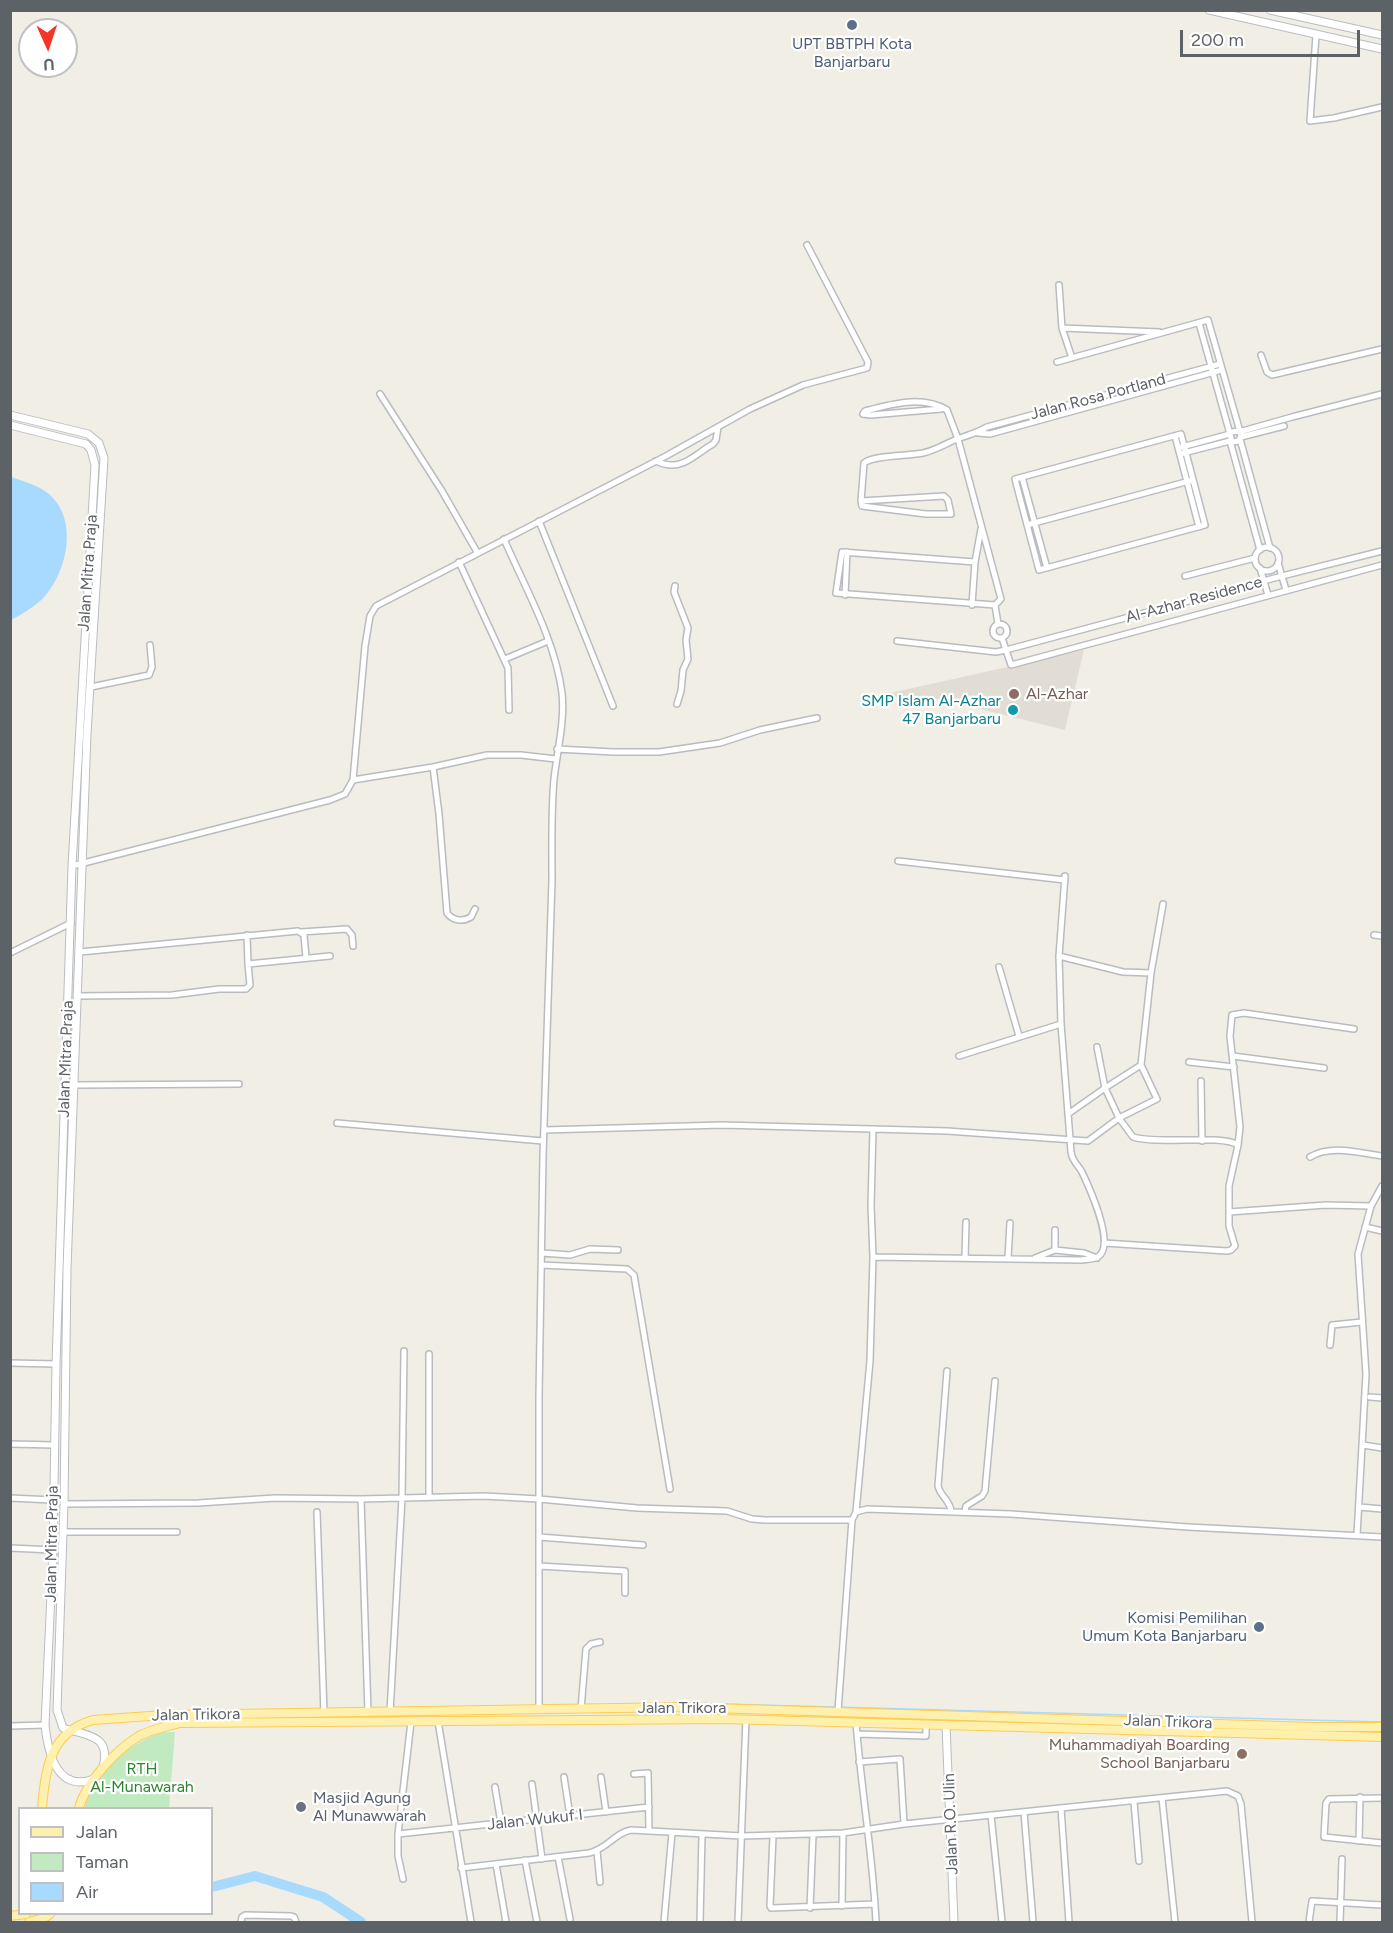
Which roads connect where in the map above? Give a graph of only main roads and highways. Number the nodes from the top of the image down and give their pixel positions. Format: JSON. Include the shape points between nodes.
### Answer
{"nodes":[{"id":1,"x":826,"y":1711,"type":"junction"},
{"id":2,"x":264,"y":1713,"type":"junction"},
{"id":3,"x":513,"y":1715,"type":"junction"},
{"id":4,"x":825,"y":1721,"type":"junction"},
{"id":5,"x":264,"y":1724,"type":"junction"},
{"id":6,"x":1140,"y":1726,"type":"junction"},
{"id":7,"x":1383,"y":1727,"type":"edge"},
{"id":8,"x":1383,"y":1737,"type":"edge"},
{"id":9,"x":42,"y":1807,"type":"edge"},
{"id":10,"x":80,"y":1807,"type":"edge"},
{"id":11,"x":49,"y":1917,"type":"edge"},
{"id":12,"x":29,"y":1923,"type":"edge"}],
"edges":[{"from":1,"to":3,"type":"main road","name":"Jalan Trikora","via":[[680,1707],[539,1710]]},
{"from":1,"to":4,"type":"main road"},
{"from":1,"to":6,"type":"main road","name":"Jalan Trikora"},
{"from":2,"to":3,"type":"main road","name":"Jalan Trikora"},
{"from":2,"to":5,"type":"main road"},
{"from":2,"to":9,"type":"main road","name":"Jalan Trikora","via":[[164,1715],[83,1723],[70,1731],[51,1754]]},
{"from":3,"to":4,"type":"main road","name":"Jalan Trikora"},
{"from":3,"to":5,"type":"main road","name":"Jalan Trikora","via":[[411,1722]]},
{"from":4,"to":6,"type":"main road","name":"Jalan Trikora"},
{"from":5,"to":10,"type":"main road","name":"Jalan Trikora","via":[[180,1723],[153,1730],[130,1743],[103,1769]]},
{"from":6,"to":7,"type":"main road","name":"Jalan Trikora"},
{"from":6,"to":8,"type":"main road","name":"Jalan Trikora"},
{"from":11,"to":12,"type":"main road"}]}
